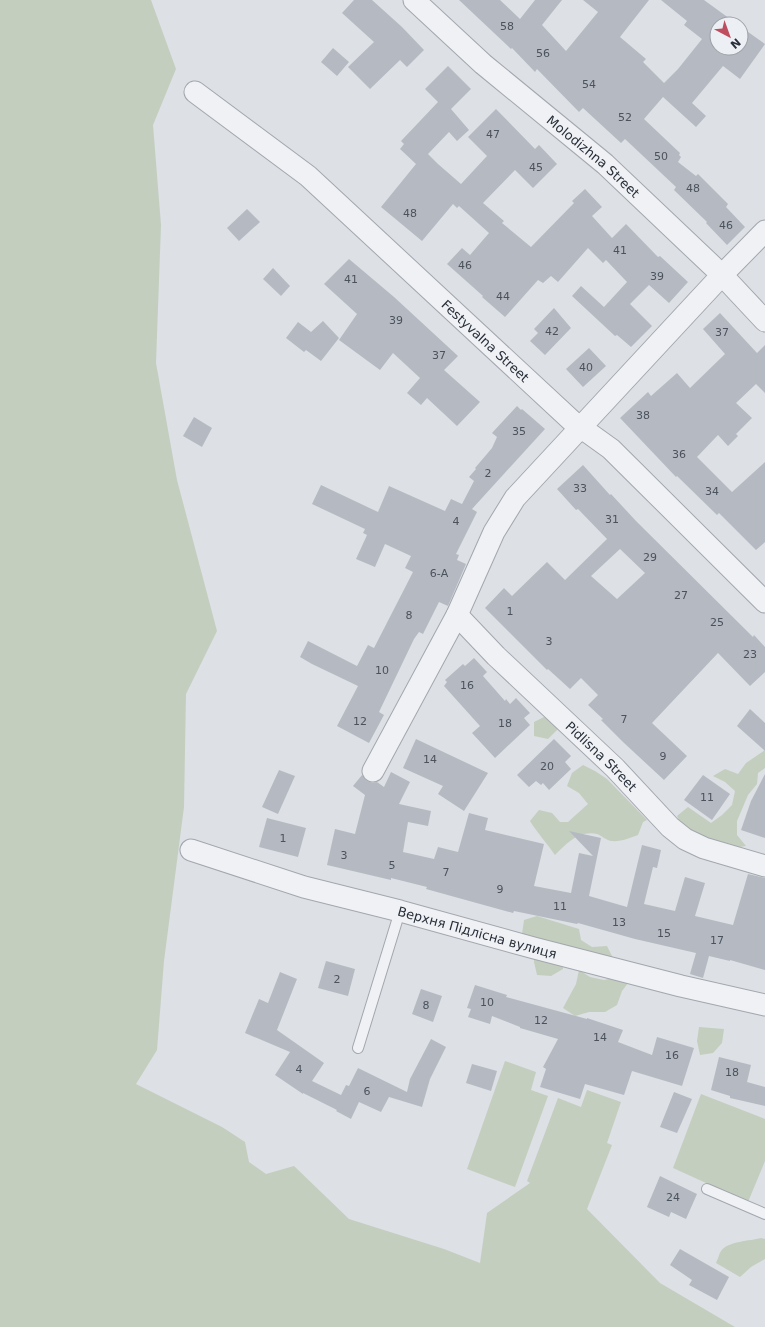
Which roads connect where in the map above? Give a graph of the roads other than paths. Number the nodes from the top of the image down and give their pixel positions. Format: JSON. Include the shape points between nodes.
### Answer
{"nodes":[{"id":1,"x":414,"y":0,"type":"edge"},
{"id":2,"x":196,"y":92,"type":"dead end"},
{"id":3,"x":765,"y":230,"type":"edge"},
{"id":4,"x":722,"y":275,"type":"junction"},
{"id":5,"x":765,"y":321,"type":"edge"},
{"id":6,"x":582,"y":427,"type":"junction"},
{"id":7,"x":765,"y":602,"type":"edge"},
{"id":8,"x":457,"y":615,"type":"junction"},
{"id":9,"x":373,"y":771,"type":"dead end"},
{"id":10,"x":191,"y":850,"type":"dead end"},
{"id":11,"x":765,"y":866,"type":"edge"},
{"id":12,"x":400,"y":911,"type":"junction"},
{"id":13,"x":765,"y":1005,"type":"edge"},
{"id":14,"x":358,"y":1048,"type":"dead end"},
{"id":15,"x":707,"y":1189,"type":"dead end"},
{"id":16,"x":765,"y":1214,"type":"edge"}],
"edges":[{"from":1,"to":4,"type":"street","name":"Molodizhna Street","via":[[483,64],[605,164]]},
{"from":2,"to":6,"type":"street","name":"Festyvalna Street","via":[[308,176],[572,421]]},
{"from":3,"to":4,"type":"street"},
{"from":4,"to":5,"type":"street","name":"Molodizhna Street"},
{"from":4,"to":6,"type":"street"},
{"from":6,"to":7,"type":"street","name":"Festyvalna Street","via":[[611,449]]},
{"from":6,"to":8,"type":"street","via":[[515,498],[494,532]]},
{"from":8,"to":9,"type":"street"},
{"from":8,"to":11,"type":"street","name":"Pidlisna Street","via":[[496,656],[615,768],[670,827],[685,839],[704,848]]},
{"from":10,"to":12,"type":"street","name":"Верхня Підлісна вулиця","via":[[304,887]]},
{"from":12,"to":13,"type":"street","name":"Верхня Підлісна вулиця","via":[[681,986]]},
{"from":12,"to":14,"type":"lane"},
{"from":15,"to":16,"type":"lane"}]}
